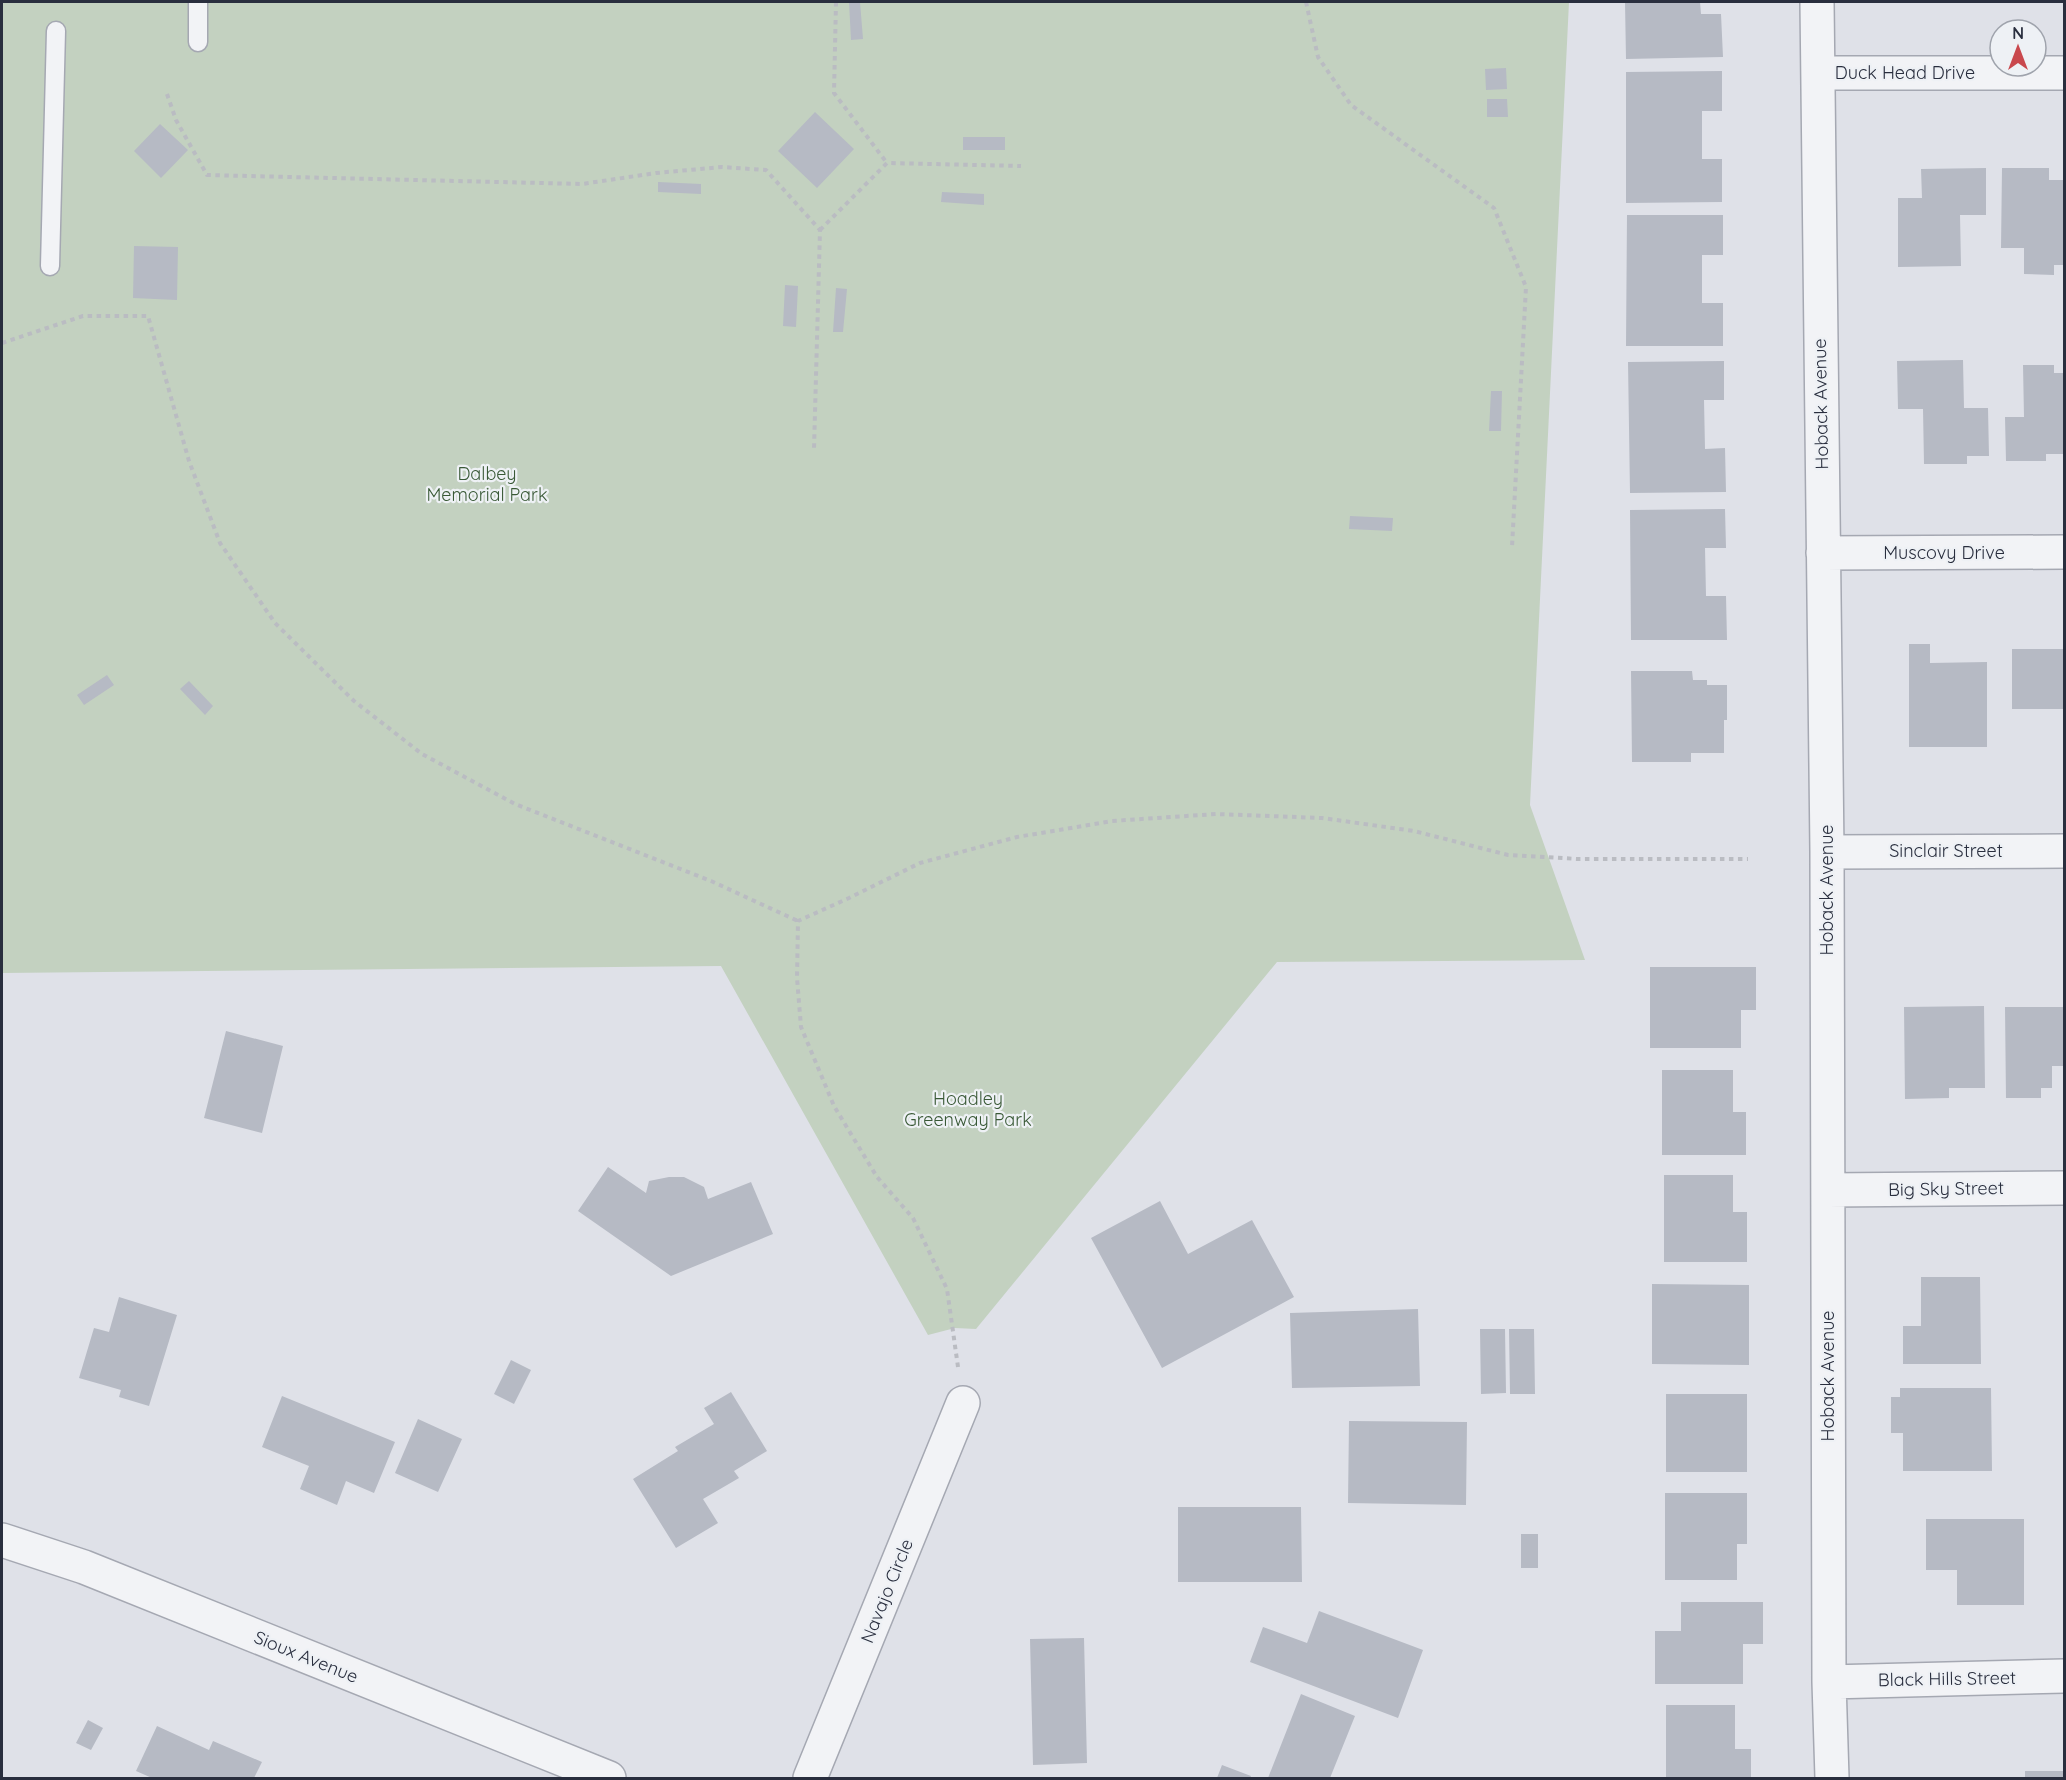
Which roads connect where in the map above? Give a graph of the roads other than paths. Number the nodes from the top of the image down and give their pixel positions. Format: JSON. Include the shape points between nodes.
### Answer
{"nodes":[{"id":1,"x":198,"y":2,"type":"edge"},
{"id":2,"x":1817,"y":2,"type":"edge"},
{"id":3,"x":56,"y":31,"type":"dead end"},
{"id":4,"x":198,"y":42,"type":"dead end"},
{"id":5,"x":1818,"y":73,"type":"junction"},
{"id":6,"x":2064,"y":73,"type":"edge"},
{"id":7,"x":50,"y":266,"type":"dead end"},
{"id":8,"x":2064,"y":552,"type":"edge"},
{"id":9,"x":1823,"y":553,"type":"junction"},
{"id":10,"x":2064,"y":851,"type":"edge"},
{"id":11,"x":1827,"y":852,"type":"junction"},
{"id":12,"x":2064,"y":1188,"type":"edge"},
{"id":13,"x":1828,"y":1190,"type":"junction"},
{"id":14,"x":963,"y":1403,"type":"road end"},
{"id":15,"x":2,"y":1540,"type":"edge"},
{"id":16,"x":2064,"y":1676,"type":"edge"},
{"id":17,"x":1829,"y":1682,"type":"junction"},
{"id":18,"x":609,"y":1779,"type":"edge"},
{"id":19,"x":810,"y":1779,"type":"edge"},
{"id":20,"x":1832,"y":1779,"type":"edge"}],
"edges":[{"from":1,"to":4,"type":"lane"},
{"from":2,"to":5,"type":"street","name":"Hoback Avenue"},
{"from":3,"to":7,"type":"lane"},
{"from":5,"to":6,"type":"street","name":"Duck Head Drive"},
{"from":5,"to":9,"type":"street","name":"Hoback Avenue"},
{"from":8,"to":9,"type":"street","name":"Muscovy Drive"},
{"from":9,"to":11,"type":"street","name":"Hoback Avenue"},
{"from":10,"to":11,"type":"street","name":"Sinclair Street"},
{"from":11,"to":13,"type":"street","name":"Hoback Avenue"},
{"from":12,"to":13,"type":"street","name":"Big Sky Street"},
{"from":13,"to":17,"type":"street","name":"Hoback Avenue"},
{"from":14,"to":19,"type":"street","name":"Navajo Circle"},
{"from":15,"to":18,"type":"street","name":"Sioux Avenue","via":[[84,1567]]},
{"from":16,"to":17,"type":"street","name":"Black Hills Street"},
{"from":17,"to":20,"type":"street","name":"Hoback Avenue"}]}
